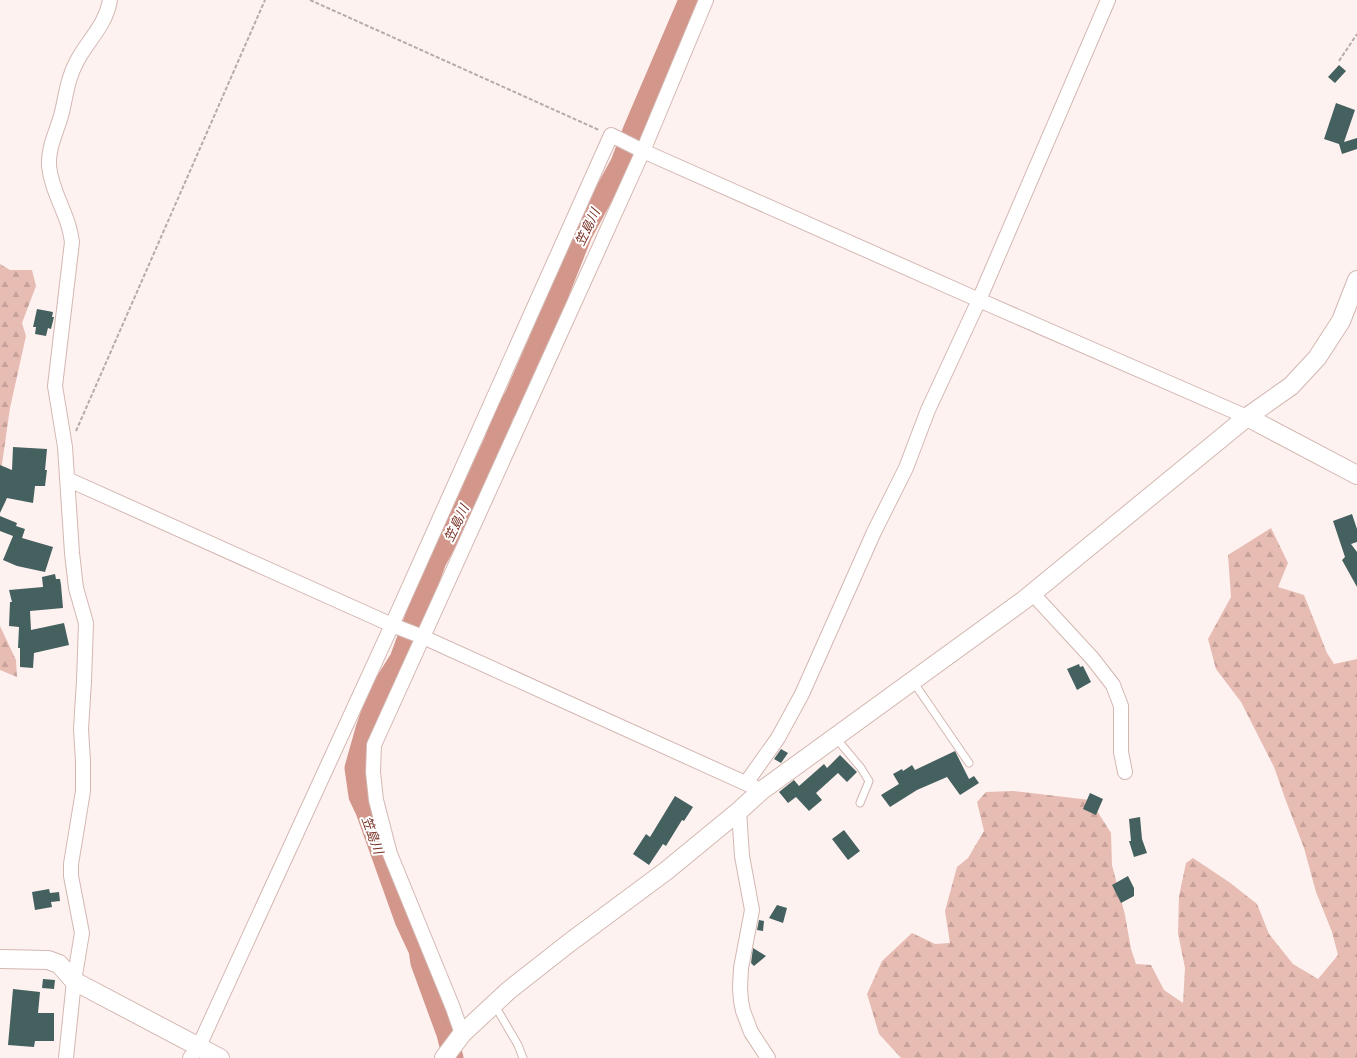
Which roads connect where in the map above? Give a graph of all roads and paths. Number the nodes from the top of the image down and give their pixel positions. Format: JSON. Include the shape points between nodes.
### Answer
{"nodes":[{"id":1,"x":110,"y":0,"type":"edge"},
{"id":2,"x":265,"y":0,"type":"edge"},
{"id":3,"x":310,"y":0,"type":"edge"},
{"id":4,"x":706,"y":0,"type":"edge"},
{"id":5,"x":1108,"y":0,"type":"edge"},
{"id":6,"x":1357,"y":34,"type":"edge"},
{"id":7,"x":1340,"y":61,"type":"dead end"},
{"id":8,"x":611,"y":135,"type":"junction"},
{"id":9,"x":643,"y":151,"type":"junction"},
{"id":10,"x":1356,"y":289,"type":"edge"},
{"id":11,"x":979,"y":300,"type":"junction"},
{"id":12,"x":1247,"y":417,"type":"junction"},
{"id":13,"x":65,"y":447,"type":"junction"},
{"id":14,"x":1357,"y":475,"type":"edge"},
{"id":15,"x":67,"y":479,"type":"junction"},
{"id":16,"x":1032,"y":593,"type":"junction"},
{"id":17,"x":392,"y":625,"type":"junction"},
{"id":18,"x":423,"y":637,"type":"junction"},
{"id":19,"x":912,"y":680,"type":"junction"},
{"id":20,"x":835,"y":736,"type":"junction"},
{"id":21,"x":969,"y":762,"type":"dead end"},
{"id":22,"x":1125,"y":772,"type":"dead end"},
{"id":23,"x":746,"y":783,"type":"junction"},
{"id":24,"x":761,"y":791,"type":"junction"},
{"id":25,"x":860,"y":803,"type":"dead end"},
{"id":26,"x":739,"y":811,"type":"junction"},
{"id":27,"x":0,"y":959,"type":"edge"},
{"id":28,"x":74,"y":981,"type":"junction"},
{"id":29,"x":494,"y":1004,"type":"junction"},
{"id":30,"x":462,"y":1034,"type":"junction"},
{"id":31,"x":194,"y":1052,"type":"edge"},
{"id":32,"x":66,"y":1058,"type":"edge"},
{"id":33,"x":220,"y":1058,"type":"edge"},
{"id":34,"x":444,"y":1058,"type":"edge"},
{"id":35,"x":523,"y":1058,"type":"edge"},
{"id":36,"x":768,"y":1058,"type":"edge"}],
"edges":[{"from":1,"to":13,"type":"street","via":[[106,16],[77,61],[68,83],[50,153],[49,167],[54,188],[72,242],[55,386]]},
{"from":2,"to":13,"type":"path","via":[[77,429]]},
{"from":3,"to":8,"type":"path"},
{"from":4,"to":9,"type":"street"},
{"from":5,"to":11,"type":"street"},
{"from":6,"to":7,"type":"path"},
{"from":8,"to":9,"type":"street"},
{"from":8,"to":17,"type":"street"},
{"from":9,"to":11,"type":"street"},
{"from":9,"to":18,"type":"street"},
{"from":10,"to":12,"type":"street","via":[[1341,321],[1317,358],[1291,386]]},
{"from":11,"to":12,"type":"street"},
{"from":11,"to":23,"type":"street","via":[[928,410],[906,468],[874,532],[802,694],[778,738]]},
{"from":12,"to":14,"type":"street"},
{"from":12,"to":16,"type":"street"},
{"from":13,"to":15,"type":"street"},
{"from":15,"to":17,"type":"street"},
{"from":15,"to":28,"type":"street","via":[[75,581],[86,623],[81,729],[83,791],[71,864],[82,933]]},
{"from":16,"to":19,"type":"street"},
{"from":16,"to":22,"type":"street","via":[[1092,658],[1112,685],[1121,706],[1121,752]]},
{"from":17,"to":18,"type":"street"},
{"from":17,"to":31,"type":"street"},
{"from":18,"to":23,"type":"street"},
{"from":18,"to":30,"type":"street","via":[[374,745],[375,793],[390,854]]},
{"from":19,"to":20,"type":"street"},
{"from":19,"to":21,"type":"lane"},
{"from":20,"to":24,"type":"street"},
{"from":20,"to":25,"type":"lane","via":[[869,781]]},
{"from":23,"to":24,"type":"street"},
{"from":24,"to":26,"type":"street"},
{"from":26,"to":29,"type":"street","via":[[666,871],[532,971]]},
{"from":26,"to":36,"type":"street","via":[[742,856],[752,910],[741,968],[740,994],[751,1032]]},
{"from":27,"to":28,"type":"street","via":[[48,960],[59,964]]},
{"from":28,"to":31,"type":"street"},
{"from":28,"to":32,"type":"street"},
{"from":29,"to":30,"type":"street"},
{"from":29,"to":35,"type":"lane"},
{"from":30,"to":34,"type":"street"},
{"from":31,"to":33,"type":"street"}]}
